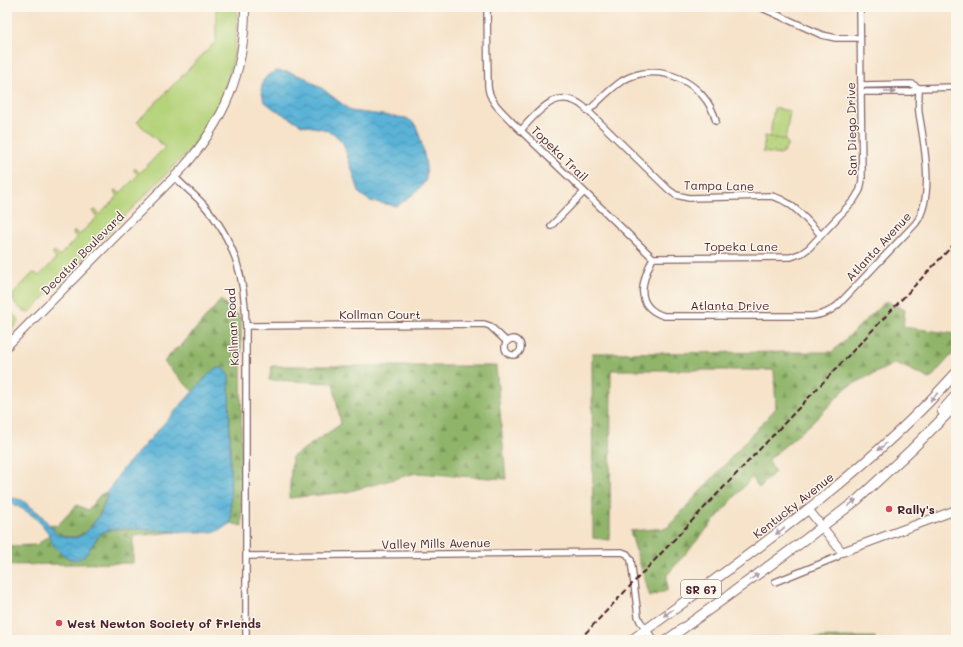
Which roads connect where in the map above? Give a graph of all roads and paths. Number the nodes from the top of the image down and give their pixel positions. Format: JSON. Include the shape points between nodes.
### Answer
{"nodes":[{"id":1,"x":245,"y":7,"type":"edge"},
{"id":2,"x":487,"y":7,"type":"edge"},
{"id":3,"x":760,"y":7,"type":"edge"},
{"id":4,"x":860,"y":7,"type":"edge"},
{"id":5,"x":860,"y":38,"type":"junction"},
{"id":6,"x":861,"y":85,"type":"junction"},
{"id":7,"x":919,"y":88,"type":"junction"},
{"id":8,"x":956,"y":88,"type":"edge"},
{"id":9,"x":861,"y":92,"type":"junction"},
{"id":10,"x":588,"y":111,"type":"junction"},
{"id":11,"x":716,"y":120,"type":"dead end"},
{"id":12,"x":521,"y":130,"type":"junction"},
{"id":13,"x":174,"y":176,"type":"junction"},
{"id":14,"x":584,"y":192,"type":"junction"},
{"id":15,"x":551,"y":226,"type":"dead end"},
{"id":16,"x":821,"y":235,"type":"junction"},
{"id":17,"x":653,"y":258,"type":"junction"},
{"id":18,"x":826,"y":313,"type":"joint"},
{"id":19,"x":246,"y":326,"type":"junction"},
{"id":20,"x":507,"y":342,"type":"dead end"},
{"id":21,"x":7,"y":346,"type":"edge"},
{"id":22,"x":956,"y":373,"type":"edge"},
{"id":23,"x":956,"y":395,"type":"edge"},
{"id":24,"x":956,"y":405,"type":"edge"},
{"id":25,"x":937,"y":425,"type":"junction"},
{"id":26,"x":808,"y":509,"type":"junction"},
{"id":27,"x":956,"y":510,"type":"edge"},
{"id":28,"x":822,"y":527,"type":"junction"},
{"id":29,"x":842,"y":552,"type":"junction"},
{"id":30,"x":246,"y":556,"type":"junction"},
{"id":31,"x":775,"y":582,"type":"dead end"},
{"id":32,"x":646,"y":630,"type":"junction"},
{"id":33,"x":246,"y":640,"type":"edge"},
{"id":34,"x":632,"y":640,"type":"edge"},
{"id":35,"x":654,"y":640,"type":"edge"},
{"id":36,"x":667,"y":640,"type":"edge"}],
"edges":[{"from":1,"to":13,"type":"street","via":[[241,56],[228,100],[205,141]]},
{"from":2,"to":12,"type":"street","name":"Topeka Trail","via":[[490,95],[495,104]]},
{"from":3,"to":5,"type":"street","via":[[822,35]]},
{"from":4,"to":5,"type":"street","name":"San Diego Drive"},
{"from":5,"to":6,"type":"street","name":"San Diego Drive"},
{"from":6,"to":7,"type":"street","via":[[912,84]]},
{"from":6,"to":9,"type":"street","name":"San Diego Drive"},
{"from":7,"to":8,"type":"street"},
{"from":9,"to":7,"type":"street","one_way":true,"via":[[910,92]]},
{"from":7,"to":18,"type":"street","name":"Atlanta Avenue","via":[[919,112],[926,151],[923,211],[916,222],[838,305]]},
{"from":9,"to":16,"type":"street","name":"San Diego Drive","via":[[860,190],[854,200]]},
{"from":10,"to":11,"type":"street","via":[[622,81],[639,74],[657,72],[677,77],[695,88],[707,101]]},
{"from":10,"to":12,"type":"street","name":"Tampa Lane","via":[[570,100],[554,100],[540,110]]},
{"from":10,"to":16,"type":"street","name":"Tampa Lane","via":[[676,194],[689,198],[777,197],[789,204]]},
{"from":12,"to":14,"type":"street","name":"Topeka Trail"},
{"from":13,"to":19,"type":"street","name":"Kollman Road","via":[[203,205],[230,244],[242,278]]},
{"from":13,"to":21,"type":"street","name":"Decatur Boulevard"},
{"from":14,"to":15,"type":"street"},
{"from":14,"to":17,"type":"street","name":"Topeka Trail"},
{"from":16,"to":17,"type":"street","name":"Topeka Lane","via":[[804,252],[791,257]]},
{"from":17,"to":18,"type":"street","name":"Atlanta Drive","via":[[644,279],[643,296],[653,311],[667,316],[812,316]]},
{"from":19,"to":20,"type":"street","name":"Kollman Court","via":[[484,324],[490,326]]},
{"from":19,"to":30,"type":"street","name":"Kollman Road"},
{"from":22,"to":26,"type":"main road","name":"Kentucky Avenue","number":"SR 67","one_way":true,"via":[[882,447]]},
{"from":23,"to":25,"type":"main road","via":[[940,414]]},
{"from":24,"to":25,"type":"main road","number":"SR 67"},
{"from":28,"to":25,"type":"main road","number":"SR 67","one_way":true,"via":[[857,500]]},
{"from":26,"to":28,"type":"street"},
{"from":26,"to":32,"type":"main road","name":"Kentucky Avenue","number":"SR 67","one_way":true},
{"from":27,"to":29,"type":"street"},
{"from":28,"to":29,"type":"street"},
{"from":36,"to":28,"type":"main road","number":"SR 67","one_way":true},
{"from":29,"to":31,"type":"street","via":[[837,557]]},
{"from":30,"to":32,"type":"street","name":"Valley Mills Avenue","via":[[618,551],[627,554],[631,560],[637,614]]},
{"from":30,"to":33,"type":"street","name":"Kollman Road"},
{"from":32,"to":34,"type":"main road","name":"Kentucky Avenue","number":"SR 67"},
{"from":32,"to":35,"type":"street"}]}
